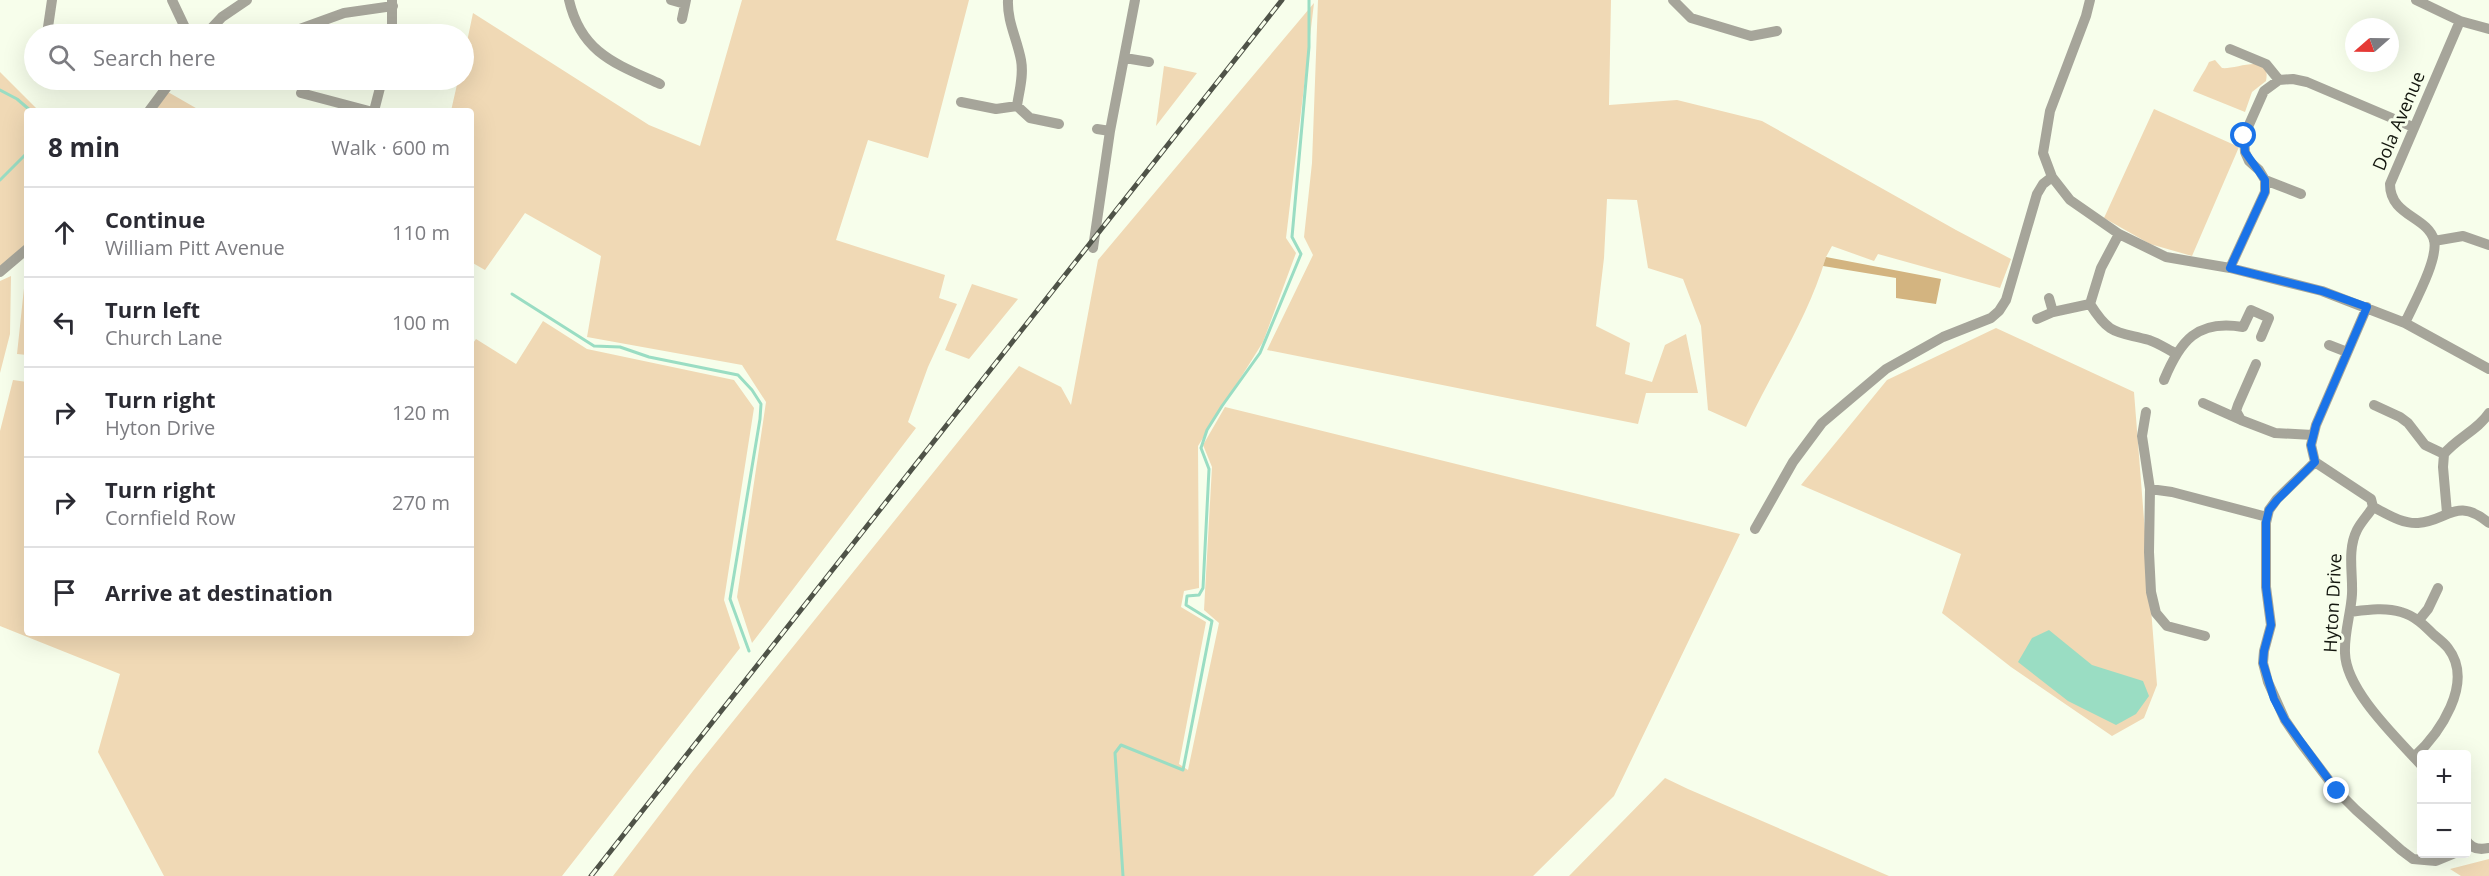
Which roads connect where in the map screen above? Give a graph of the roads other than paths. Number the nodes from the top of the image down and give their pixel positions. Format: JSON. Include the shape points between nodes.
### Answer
{"nodes":[{"id":1,"x":52,"y":0,"type":"edge"},
{"id":2,"x":172,"y":0,"type":"edge"},
{"id":3,"x":247,"y":0,"type":"edge"},
{"id":4,"x":569,"y":0,"type":"edge"},
{"id":5,"x":671,"y":0,"type":"edge"},
{"id":6,"x":1008,"y":0,"type":"edge"},
{"id":7,"x":1135,"y":0,"type":"edge"},
{"id":8,"x":1673,"y":0,"type":"edge"},
{"id":9,"x":2090,"y":0,"type":"edge"},
{"id":10,"x":2416,"y":0,"type":"edge"},
{"id":11,"x":685,"y":2,"type":"edge"},
{"id":12,"x":392,"y":3,"type":"edge"},
{"id":13,"x":682,"y":19,"type":"dead end"},
{"id":14,"x":2460,"y":21,"type":"junction"},
{"id":15,"x":48,"y":24,"type":"edge"},
{"id":16,"x":183,"y":24,"type":"edge"},
{"id":17,"x":215,"y":24,"type":"edge"},
{"id":18,"x":314,"y":24,"type":"edge"},
{"id":19,"x":392,"y":24,"type":"edge"},
{"id":20,"x":2489,"y":29,"type":"edge"},
{"id":21,"x":1777,"y":31,"type":"dead end"},
{"id":22,"x":2230,"y":49,"type":"dead end"},
{"id":23,"x":1125,"y":58,"type":"junction"},
{"id":24,"x":1149,"y":62,"type":"dead end"},
{"id":25,"x":2279,"y":80,"type":"junction"},
{"id":26,"x":660,"y":84,"type":"dead end"},
{"id":27,"x":164,"y":90,"type":"edge"},
{"id":28,"x":379,"y":90,"type":"edge"},
{"id":29,"x":301,"y":93,"type":"dead end"},
{"id":30,"x":316,"y":99,"type":"junction"},
{"id":31,"x":961,"y":102,"type":"dead end"},
{"id":32,"x":974,"y":105,"type":"junction"},
{"id":33,"x":1017,"y":106,"type":"junction"},
{"id":34,"x":150,"y":108,"type":"edge"},
{"id":35,"x":311,"y":108,"type":"edge"},
{"id":36,"x":356,"y":108,"type":"edge"},
{"id":37,"x":375,"y":108,"type":"edge"},
{"id":38,"x":970,"y":117,"type":"dead end"},
{"id":39,"x":1059,"y":124,"type":"dead end"},
{"id":40,"x":2413,"y":126,"type":"junction"},
{"id":41,"x":1097,"y":129,"type":"dead end"},
{"id":42,"x":1110,"y":131,"type":"junction"},
{"id":43,"x":2052,"y":177,"type":"junction"},
{"id":44,"x":2265,"y":180,"type":"junction"},
{"id":45,"x":2301,"y":194,"type":"dead end"},
{"id":46,"x":2119,"y":234,"type":"junction"},
{"id":47,"x":2434,"y":241,"type":"junction"},
{"id":48,"x":2489,"y":246,"type":"edge"},
{"id":49,"x":1093,"y":248,"type":"dead end"},
{"id":50,"x":24,"y":252,"type":"edge"},
{"id":51,"x":2230,"y":268,"type":"junction"},
{"id":52,"x":0,"y":272,"type":"edge"},
{"id":53,"x":2049,"y":298,"type":"dead end"},
{"id":54,"x":2091,"y":304,"type":"junction"},
{"id":55,"x":2367,"y":307,"type":"junction"},
{"id":56,"x":2053,"y":312,"type":"junction"},
{"id":57,"x":2037,"y":319,"type":"dead end"},
{"id":58,"x":2405,"y":323,"type":"junction"},
{"id":59,"x":2261,"y":337,"type":"dead end"},
{"id":60,"x":2329,"y":345,"type":"dead end"},
{"id":61,"x":2347,"y":352,"type":"junction"},
{"id":62,"x":2175,"y":353,"type":"junction"},
{"id":63,"x":2256,"y":364,"type":"dead end"},
{"id":64,"x":2489,"y":369,"type":"edge"},
{"id":65,"x":2164,"y":380,"type":"dead end"},
{"id":66,"x":2203,"y":404,"type":"dead end"},
{"id":67,"x":2374,"y":405,"type":"dead end"},
{"id":68,"x":2146,"y":412,"type":"dead end"},
{"id":69,"x":2487,"y":419,"type":"edge"},
{"id":70,"x":2241,"y":420,"type":"junction"},
{"id":71,"x":2313,"y":435,"type":"junction"},
{"id":72,"x":2444,"y":454,"type":"junction"},
{"id":73,"x":2315,"y":462,"type":"junction"},
{"id":74,"x":2150,"y":489,"type":"junction"},
{"id":75,"x":2373,"y":507,"type":"junction"},
{"id":76,"x":2447,"y":513,"type":"junction"},
{"id":77,"x":2267,"y":517,"type":"junction"},
{"id":78,"x":2489,"y":523,"type":"edge"},
{"id":79,"x":1755,"y":529,"type":"dead end"},
{"id":80,"x":2438,"y":588,"type":"dead end"},
{"id":81,"x":2350,"y":612,"type":"junction"},
{"id":82,"x":2419,"y":620,"type":"junction"},
{"id":83,"x":2205,"y":636,"type":"dead end"},
{"id":84,"x":2414,"y":757,"type":"junction"},
{"id":85,"x":2417,"y":761,"type":"edge"},
{"id":86,"x":2471,"y":845,"type":"edge"},
{"id":87,"x":2489,"y":848,"type":"edge"},
{"id":88,"x":2443,"y":858,"type":"edge"}],
"edges":[{"from":1,"to":15,"type":"street"},
{"from":2,"to":16,"type":"street"},
{"from":3,"to":17,"type":"street"},
{"from":4,"to":26,"type":"street","via":[[591,44],[611,62]]},
{"from":5,"to":11,"type":"street"},
{"from":6,"to":33,"type":"street","via":[[1004,20],[1021,61]]},
{"from":7,"to":23,"type":"street"},
{"from":8,"to":21,"type":"street","via":[[1691,18],[1751,36]]},
{"from":9,"to":43,"type":"street","via":[[2050,111],[2043,153]]},
{"from":10,"to":14,"type":"street"},
{"from":11,"to":13,"type":"street"},
{"from":12,"to":18,"type":"street"},
{"from":12,"to":19,"type":"street"},
{"from":14,"to":20,"type":"street"},
{"from":14,"to":40,"type":"street","name":"Dola Avenue"},
{"from":22,"to":25,"type":"street","via":[[2266,64]]},
{"from":23,"to":24,"type":"street"},
{"from":23,"to":42,"type":"street"},
{"from":25,"to":40,"type":"street","via":[[2307,82]]},
{"from":25,"to":44,"type":"street","via":[[2264,91],[2244,136],[2245,152]]},
{"from":27,"to":34,"type":"street"},
{"from":28,"to":37,"type":"street"},
{"from":29,"to":30,"type":"street"},
{"from":30,"to":35,"type":"street"},
{"from":30,"to":36,"type":"street"},
{"from":31,"to":32,"type":"street"},
{"from":32,"to":33,"type":"street","via":[[996,109]]},
{"from":32,"to":38,"type":"street"},
{"from":33,"to":39,"type":"street","via":[[1030,118],[1048,116]]},
{"from":40,"to":47,"type":"street","name":"Dola Avenue","via":[[2390,191],[2398,206]]},
{"from":41,"to":42,"type":"street"},
{"from":42,"to":49,"type":"street"},
{"from":43,"to":46,"type":"street","via":[[2070,200]]},
{"from":43,"to":79,"type":"street","via":[[2037,194],[2009,292],[1999,311],[1892,365],[1822,423],[1793,462]]},
{"from":44,"to":45,"type":"street"},
{"from":44,"to":51,"type":"street","via":[[2265,192]]},
{"from":46,"to":51,"type":"street","via":[[2166,257]]},
{"from":46,"to":54,"type":"street","via":[[2101,268]]},
{"from":47,"to":48,"type":"street","via":[[2463,236]]},
{"from":47,"to":58,"type":"street","via":[[2431,261]]},
{"from":50,"to":52,"type":"street"},
{"from":51,"to":55,"type":"street","via":[[2322,291]]},
{"from":53,"to":56,"type":"street"},
{"from":54,"to":56,"type":"street"},
{"from":54,"to":62,"type":"street","via":[[2108,328],[2152,341]]},
{"from":55,"to":58,"type":"street"},
{"from":55,"to":61,"type":"street"},
{"from":56,"to":57,"type":"street"},
{"from":58,"to":64,"type":"street"},
{"from":59,"to":62,"type":"street","via":[[2269,318],[2251,310],[2243,327],[2229,324],[2197,332]]},
{"from":60,"to":61,"type":"street"},
{"from":61,"to":71,"type":"street"},
{"from":62,"to":65,"type":"street"},
{"from":63,"to":70,"type":"street","via":[[2236,411]]},
{"from":66,"to":70,"type":"street"},
{"from":67,"to":72,"type":"street","via":[[2392,406],[2425,446]]},
{"from":68,"to":74,"type":"street","via":[[2142,436]]},
{"from":69,"to":72,"type":"street"},
{"from":70,"to":71,"type":"street","via":[[2275,433]]},
{"from":71,"to":73,"type":"street"},
{"from":72,"to":76,"type":"street"},
{"from":73,"to":75,"type":"street","via":[[2371,499]]},
{"from":73,"to":77,"type":"street","via":[[2277,500]]},
{"from":74,"to":77,"type":"street"},
{"from":74,"to":83,"type":"street","via":[[2149,552],[2156,613],[2167,626]]},
{"from":75,"to":76,"type":"street","via":[[2416,524]]},
{"from":75,"to":81,"type":"street","name":"Hyton Drive","via":[[2357,530],[2350,563]]},
{"from":76,"to":78,"type":"street","via":[[2467,510]]},
{"from":77,"to":88,"type":"street","via":[[2266,587],[2271,625],[2263,663],[2274,699],[2337,791],[2414,859]]},
{"from":80,"to":82,"type":"street"},
{"from":81,"to":82,"type":"street","via":[[2399,611]]},
{"from":81,"to":84,"type":"street","name":"Hyton Drive","via":[[2345,654],[2351,675],[2378,717]]},
{"from":82,"to":84,"type":"street","via":[[2449,649],[2457,670],[2456,694],[2450,710]]},
{"from":84,"to":85,"type":"street","name":"Hyton Drive"},
{"from":86,"to":87,"type":"street","via":[[2482,850]]}]}
